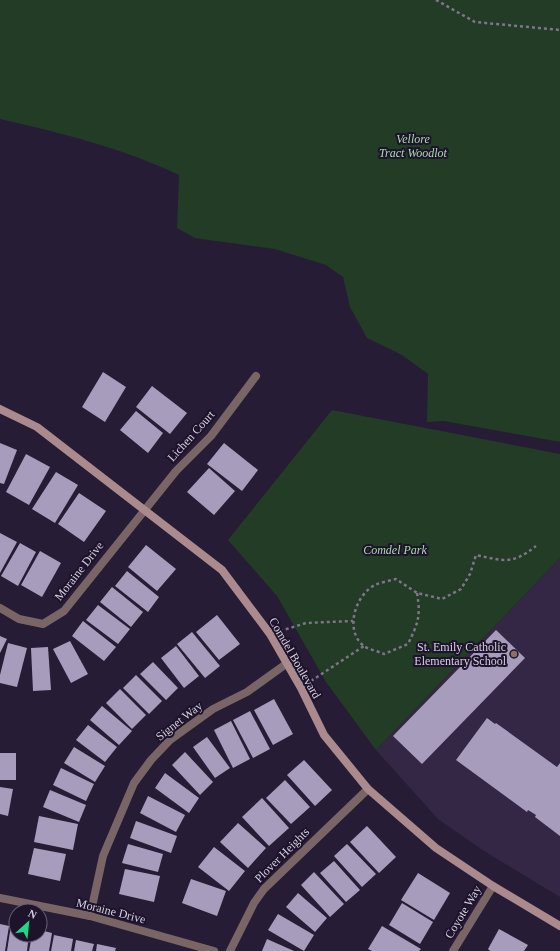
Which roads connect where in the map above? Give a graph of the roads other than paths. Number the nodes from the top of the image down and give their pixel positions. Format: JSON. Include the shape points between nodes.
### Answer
{"nodes":[{"id":1,"x":256,"y":376,"type":"dead end"},
{"id":2,"x":0,"y":409,"type":"edge"},
{"id":3,"x":144,"y":510,"type":"junction"},
{"id":4,"x":0,"y":608,"type":"edge"},
{"id":5,"x":286,"y":664,"type":"junction"},
{"id":6,"x":368,"y":789,"type":"junction"},
{"id":7,"x":493,"y":886,"type":"junction"},
{"id":8,"x":0,"y":898,"type":"edge"},
{"id":9,"x":90,"y":916,"type":"junction"},
{"id":10,"x":560,"y":926,"type":"edge"},
{"id":11,"x":214,"y":951,"type":"edge"},
{"id":12,"x":230,"y":951,"type":"edge"},
{"id":13,"x":453,"y":951,"type":"edge"}],
"edges":[{"from":1,"to":3,"type":"street","name":"Lichen Court","via":[[210,436],[176,471]]},
{"from":2,"to":3,"type":"street","name":"Comdel Boulevard","via":[[37,427]]},
{"from":3,"to":4,"type":"street","name":"Moraine Drive","via":[[64,611],[43,624],[19,619]]},
{"from":3,"to":5,"type":"street","name":"Comdel Boulevard","via":[[222,570],[270,634]]},
{"from":5,"to":6,"type":"street","name":"Comdel Boulevard","via":[[324,735]]},
{"from":5,"to":9,"type":"street","name":"Signet Way","via":[[247,692],[208,713],[170,740],[151,760],[134,783],[106,849]]},
{"from":6,"to":7,"type":"street","name":"Comdel Boulevard","via":[[436,848]]},
{"from":6,"to":12,"type":"street","name":"Plover Heights","via":[[264,889],[254,903]]},
{"from":7,"to":10,"type":"street","name":"Comdel Boulevard"},
{"from":7,"to":13,"type":"street","name":"Coyote Way"},
{"from":8,"to":9,"type":"street","name":"Moraine Drive"},
{"from":9,"to":11,"type":"street","name":"Moraine Drive"}]}
